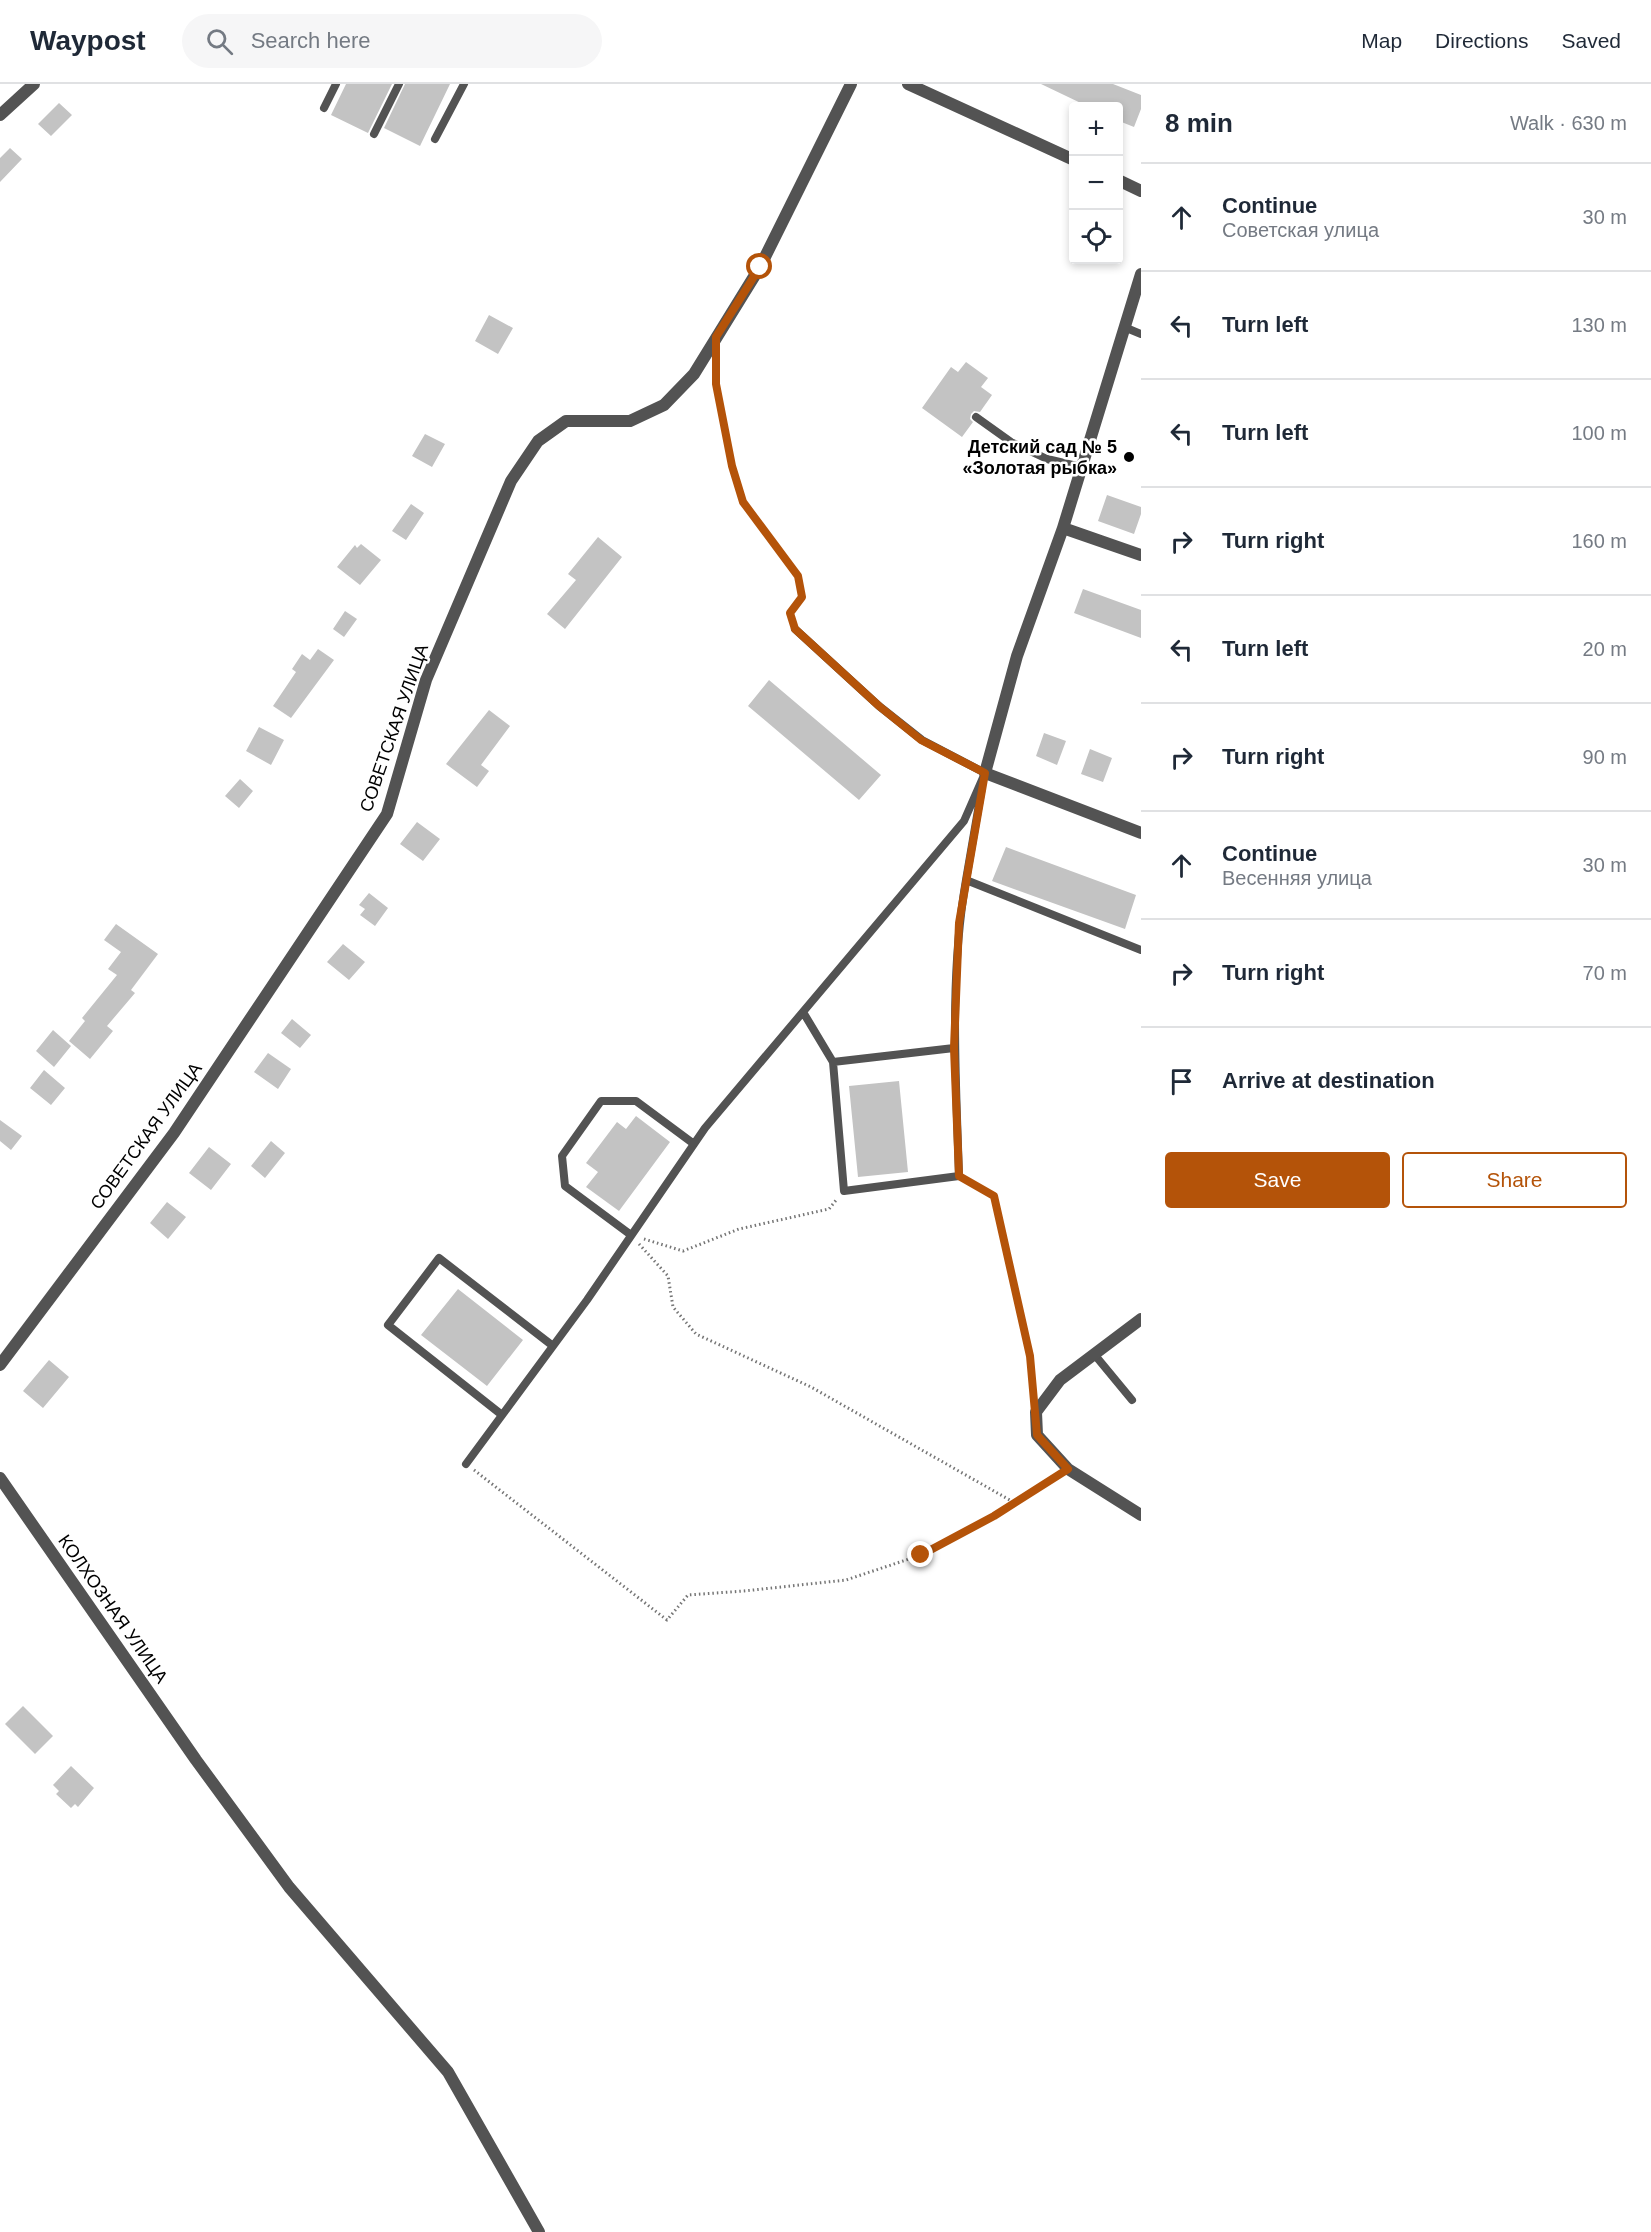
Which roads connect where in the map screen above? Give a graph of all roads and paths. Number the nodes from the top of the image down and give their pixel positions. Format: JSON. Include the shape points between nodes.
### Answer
{"nodes":[{"id":1,"x":34,"y":84,"type":"edge"},
{"id":2,"x":336,"y":84,"type":"edge"},
{"id":3,"x":399,"y":84,"type":"edge"},
{"id":4,"x":464,"y":84,"type":"edge"},
{"id":5,"x":851,"y":84,"type":"edge"},
{"id":6,"x":908,"y":84,"type":"edge"},
{"id":7,"x":324,"y":108,"type":"dead end"},
{"id":8,"x":0,"y":115,"type":"edge"},
{"id":9,"x":374,"y":134,"type":"dead end"},
{"id":10,"x":435,"y":139,"type":"dead end"},
{"id":11,"x":1069,"y":158,"type":"edge"},
{"id":12,"x":1123,"y":182,"type":"edge"},
{"id":13,"x":1141,"y":190,"type":"edge"},
{"id":14,"x":1141,"y":274,"type":"edge"},
{"id":15,"x":1124,"y":327,"type":"junction"},
{"id":16,"x":1141,"y":334,"type":"edge"},
{"id":17,"x":716,"y":337,"type":"junction"},
{"id":18,"x":976,"y":417,"type":"dead end"},
{"id":19,"x":1081,"y":467,"type":"junction"},
{"id":20,"x":1063,"y":528,"type":"junction"},
{"id":21,"x":1141,"y":555,"type":"edge"},
{"id":22,"x":795,"y":629,"type":"joint"},
{"id":23,"x":985,"y":773,"type":"junction"},
{"id":24,"x":1141,"y":833,"type":"edge"},
{"id":25,"x":966,"y":880,"type":"junction"},
{"id":26,"x":1141,"y":950,"type":"edge"},
{"id":27,"x":803,"y":1012,"type":"junction"},
{"id":28,"x":954,"y":1048,"type":"junction"},
{"id":29,"x":833,"y":1062,"type":"junction"},
{"id":30,"x":694,"y":1144,"type":"junction"},
{"id":31,"x":959,"y":1176,"type":"junction"},
{"id":32,"x":844,"y":1191,"type":"junction"},
{"id":33,"x":631,"y":1235,"type":"junction"},
{"id":34,"x":1141,"y":1319,"type":"edge"},
{"id":35,"x":553,"y":1346,"type":"junction"},
{"id":36,"x":1094,"y":1354,"type":"junction"},
{"id":37,"x":0,"y":1365,"type":"edge"},
{"id":38,"x":1132,"y":1400,"type":"dead end"},
{"id":39,"x":1036,"y":1412,"type":"junction"},
{"id":40,"x":502,"y":1415,"type":"junction"},
{"id":41,"x":466,"y":1464,"type":"joint"},
{"id":42,"x":1068,"y":1469,"type":"junction"},
{"id":43,"x":0,"y":1478,"type":"edge"},
{"id":44,"x":1015,"y":1503,"type":"junction"},
{"id":45,"x":1141,"y":1515,"type":"edge"},
{"id":46,"x":539,"y":2232,"type":"edge"}],
"edges":[{"from":1,"to":8,"type":"street"},
{"from":2,"to":7,"type":"lane"},
{"from":3,"to":9,"type":"lane"},
{"from":4,"to":10,"type":"lane"},
{"from":5,"to":17,"type":"street","name":"СОВЕТСКАЯ УЛИЦА","via":[[760,267]]},
{"from":6,"to":11,"type":"street"},
{"from":12,"to":13,"type":"street"},
{"from":14,"to":15,"type":"street"},
{"from":15,"to":16,"type":"lane"},
{"from":15,"to":19,"type":"street"},
{"from":17,"to":22,"type":"path","via":[[716,384],[732,466],[743,502],[798,576],[802,597],[790,613]]},
{"from":17,"to":37,"type":"street","name":"СОВЕТСКАЯ УЛИЦА","via":[[694,374],[664,405],[630,421],[566,421],[538,441],[511,481],[426,680],[387,814],[174,1133]]},
{"from":18,"to":19,"type":"lane","via":[[1011,442],[1047,459]]},
{"from":19,"to":20,"type":"street"},
{"from":20,"to":21,"type":"street"},
{"from":20,"to":23,"type":"street","via":[[1017,656]]},
{"from":22,"to":23,"type":"lane","via":[[921,740]]},
{"from":23,"to":24,"type":"street"},
{"from":23,"to":25,"type":"lane"},
{"from":23,"to":27,"type":"lane","via":[[964,821]]},
{"from":25,"to":26,"type":"lane"},
{"from":25,"to":28,"type":"lane","via":[[959,923]]},
{"from":27,"to":29,"type":"lane"},
{"from":27,"to":30,"type":"lane"},
{"from":28,"to":29,"type":"lane"},
{"from":28,"to":31,"type":"lane"},
{"from":29,"to":32,"type":"lane"},
{"from":30,"to":33,"type":"lane"},
{"from":30,"to":33,"type":"lane","via":[[636,1101],[601,1101],[562,1156],[565,1186]]},
{"from":31,"to":32,"type":"lane"},
{"from":31,"to":39,"type":"path","via":[[994,1196],[1030,1356]]},
{"from":32,"to":33,"type":"path","via":[[829,1209],[739,1229],[683,1251]]},
{"from":33,"to":35,"type":"lane"},
{"from":33,"to":44,"type":"path","via":[[668,1276],[673,1307],[696,1334],[811,1387]]},
{"from":34,"to":36,"type":"street"},
{"from":35,"to":40,"type":"lane"},
{"from":35,"to":40,"type":"lane","via":[[439,1258],[388,1325]]},
{"from":36,"to":38,"type":"lane"},
{"from":36,"to":39,"type":"street","via":[[1060,1380]]},
{"from":39,"to":42,"type":"street","via":[[1037,1435]]},
{"from":40,"to":41,"type":"lane"},
{"from":41,"to":44,"type":"path","via":[[667,1620],[688,1595],[846,1580],[921,1555]]},
{"from":42,"to":44,"type":"path"},
{"from":42,"to":45,"type":"street"},
{"from":43,"to":46,"type":"street","name":"КОЛХОЗНАЯ УЛИЦА","via":[[289,1887],[448,2072]]}]}
